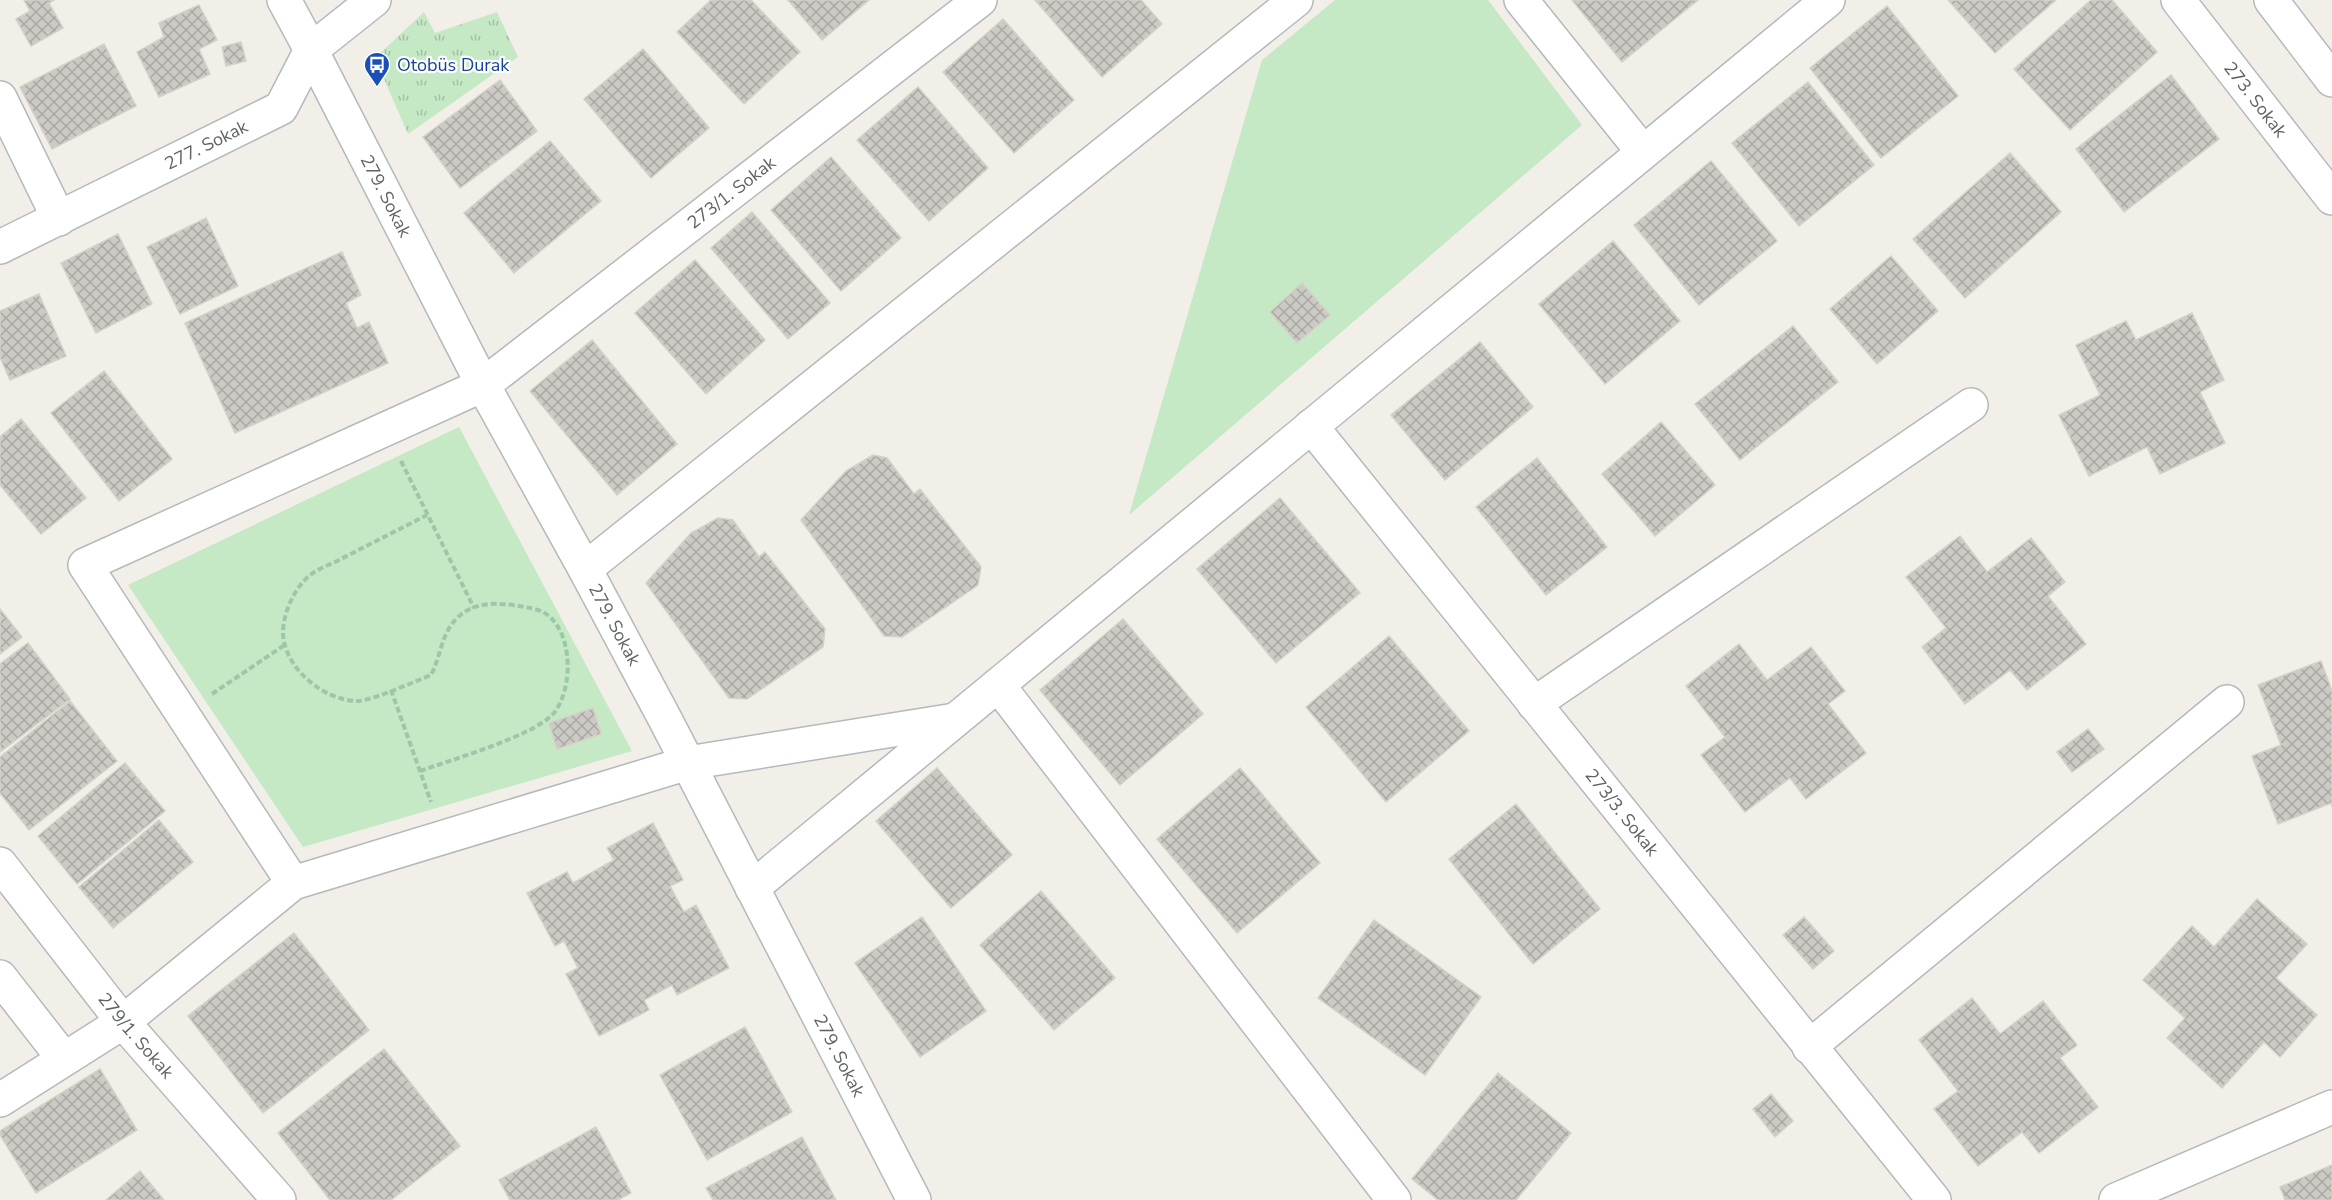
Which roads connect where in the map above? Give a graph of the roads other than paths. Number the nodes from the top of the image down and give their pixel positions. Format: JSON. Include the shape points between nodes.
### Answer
{"nodes":[{"id":1,"x":284,"y":0,"type":"edge"},
{"id":2,"x":374,"y":0,"type":"edge"},
{"id":3,"x":980,"y":0,"type":"edge"},
{"id":4,"x":1296,"y":0,"type":"edge"},
{"id":5,"x":1521,"y":0,"type":"edge"},
{"id":6,"x":1828,"y":0,"type":"edge"},
{"id":7,"x":2178,"y":0,"type":"edge"},
{"id":8,"x":2271,"y":0,"type":"edge"},
{"id":9,"x":311,"y":50,"type":"junction"},
{"id":10,"x":2332,"y":80,"type":"edge"},
{"id":11,"x":0,"y":98,"type":"edge"},
{"id":12,"x":1643,"y":152,"type":"junction"},
{"id":13,"x":2332,"y":198,"type":"edge"},
{"id":14,"x":59,"y":219,"type":"junction"},
{"id":15,"x":0,"y":246,"type":"edge"},
{"id":16,"x":483,"y":385,"type":"junction"},
{"id":17,"x":1971,"y":405,"type":"dead end"},
{"id":18,"x":1311,"y":426,"type":"junction"},
{"id":19,"x":585,"y":569,"type":"junction"},
{"id":20,"x":998,"y":685,"type":"junction"},
{"id":21,"x":2227,"y":702,"type":"dead end"},
{"id":22,"x":1534,"y":704,"type":"junction"},
{"id":23,"x":956,"y":720,"type":"junction"},
{"id":24,"x":688,"y":763,"type":"junction"},
{"id":25,"x":0,"y":864,"type":"edge"},
{"id":26,"x":293,"y":883,"type":"junction"},
{"id":27,"x":752,"y":888,"type":"junction"},
{"id":28,"x":0,"y":977,"type":"edge"},
{"id":29,"x":123,"y":1022,"type":"junction"},
{"id":30,"x":1809,"y":1047,"type":"junction"},
{"id":31,"x":64,"y":1059,"type":"junction"},
{"id":32,"x":0,"y":1100,"type":"edge"},
{"id":33,"x":2332,"y":1107,"type":"edge"},
{"id":34,"x":279,"y":1200,"type":"edge"},
{"id":35,"x":914,"y":1200,"type":"edge"},
{"id":36,"x":1394,"y":1200,"type":"edge"},
{"id":37,"x":1934,"y":1200,"type":"edge"},
{"id":38,"x":2116,"y":1200,"type":"edge"}],
"edges":[{"from":1,"to":9,"type":"street","name":"279. Sokak"},
{"from":2,"to":9,"type":"street","name":"277. Sokak"},
{"from":3,"to":16,"type":"street","name":"273/1. Sokak"},
{"from":4,"to":19,"type":"street"},
{"from":5,"to":12,"type":"street"},
{"from":6,"to":12,"type":"street"},
{"from":7,"to":13,"type":"street","name":"273. Sokak"},
{"from":8,"to":10,"type":"street"},
{"from":9,"to":14,"type":"street","name":"277. Sokak","via":[[281,108]]},
{"from":9,"to":16,"type":"street","name":"279. Sokak"},
{"from":11,"to":14,"type":"street"},
{"from":12,"to":18,"type":"street"},
{"from":14,"to":15,"type":"street","name":"277. Sokak"},
{"from":16,"to":19,"type":"street","name":"279. Sokak"},
{"from":16,"to":26,"type":"street","name":"273/1. Sokak","via":[[85,565]]},
{"from":17,"to":22,"type":"street"},
{"from":18,"to":20,"type":"street"},
{"from":18,"to":22,"type":"street","name":"273/3. Sokak"},
{"from":19,"to":24,"type":"street","name":"279. Sokak"},
{"from":20,"to":23,"type":"street"},
{"from":20,"to":36,"type":"street"},
{"from":21,"to":30,"type":"street"},
{"from":22,"to":30,"type":"street","name":"273/3. Sokak"},
{"from":23,"to":24,"type":"street"},
{"from":23,"to":27,"type":"street"},
{"from":24,"to":26,"type":"street"},
{"from":24,"to":27,"type":"street","name":"279. Sokak"},
{"from":25,"to":29,"type":"street","name":"279/1. Sokak"},
{"from":26,"to":29,"type":"street"},
{"from":27,"to":35,"type":"street","name":"279. Sokak"},
{"from":28,"to":31,"type":"street"},
{"from":29,"to":31,"type":"street"},
{"from":29,"to":34,"type":"street","name":"279/1. Sokak"},
{"from":30,"to":37,"type":"street","name":"273/3. Sokak"},
{"from":31,"to":32,"type":"street"},
{"from":33,"to":38,"type":"street"}]}
